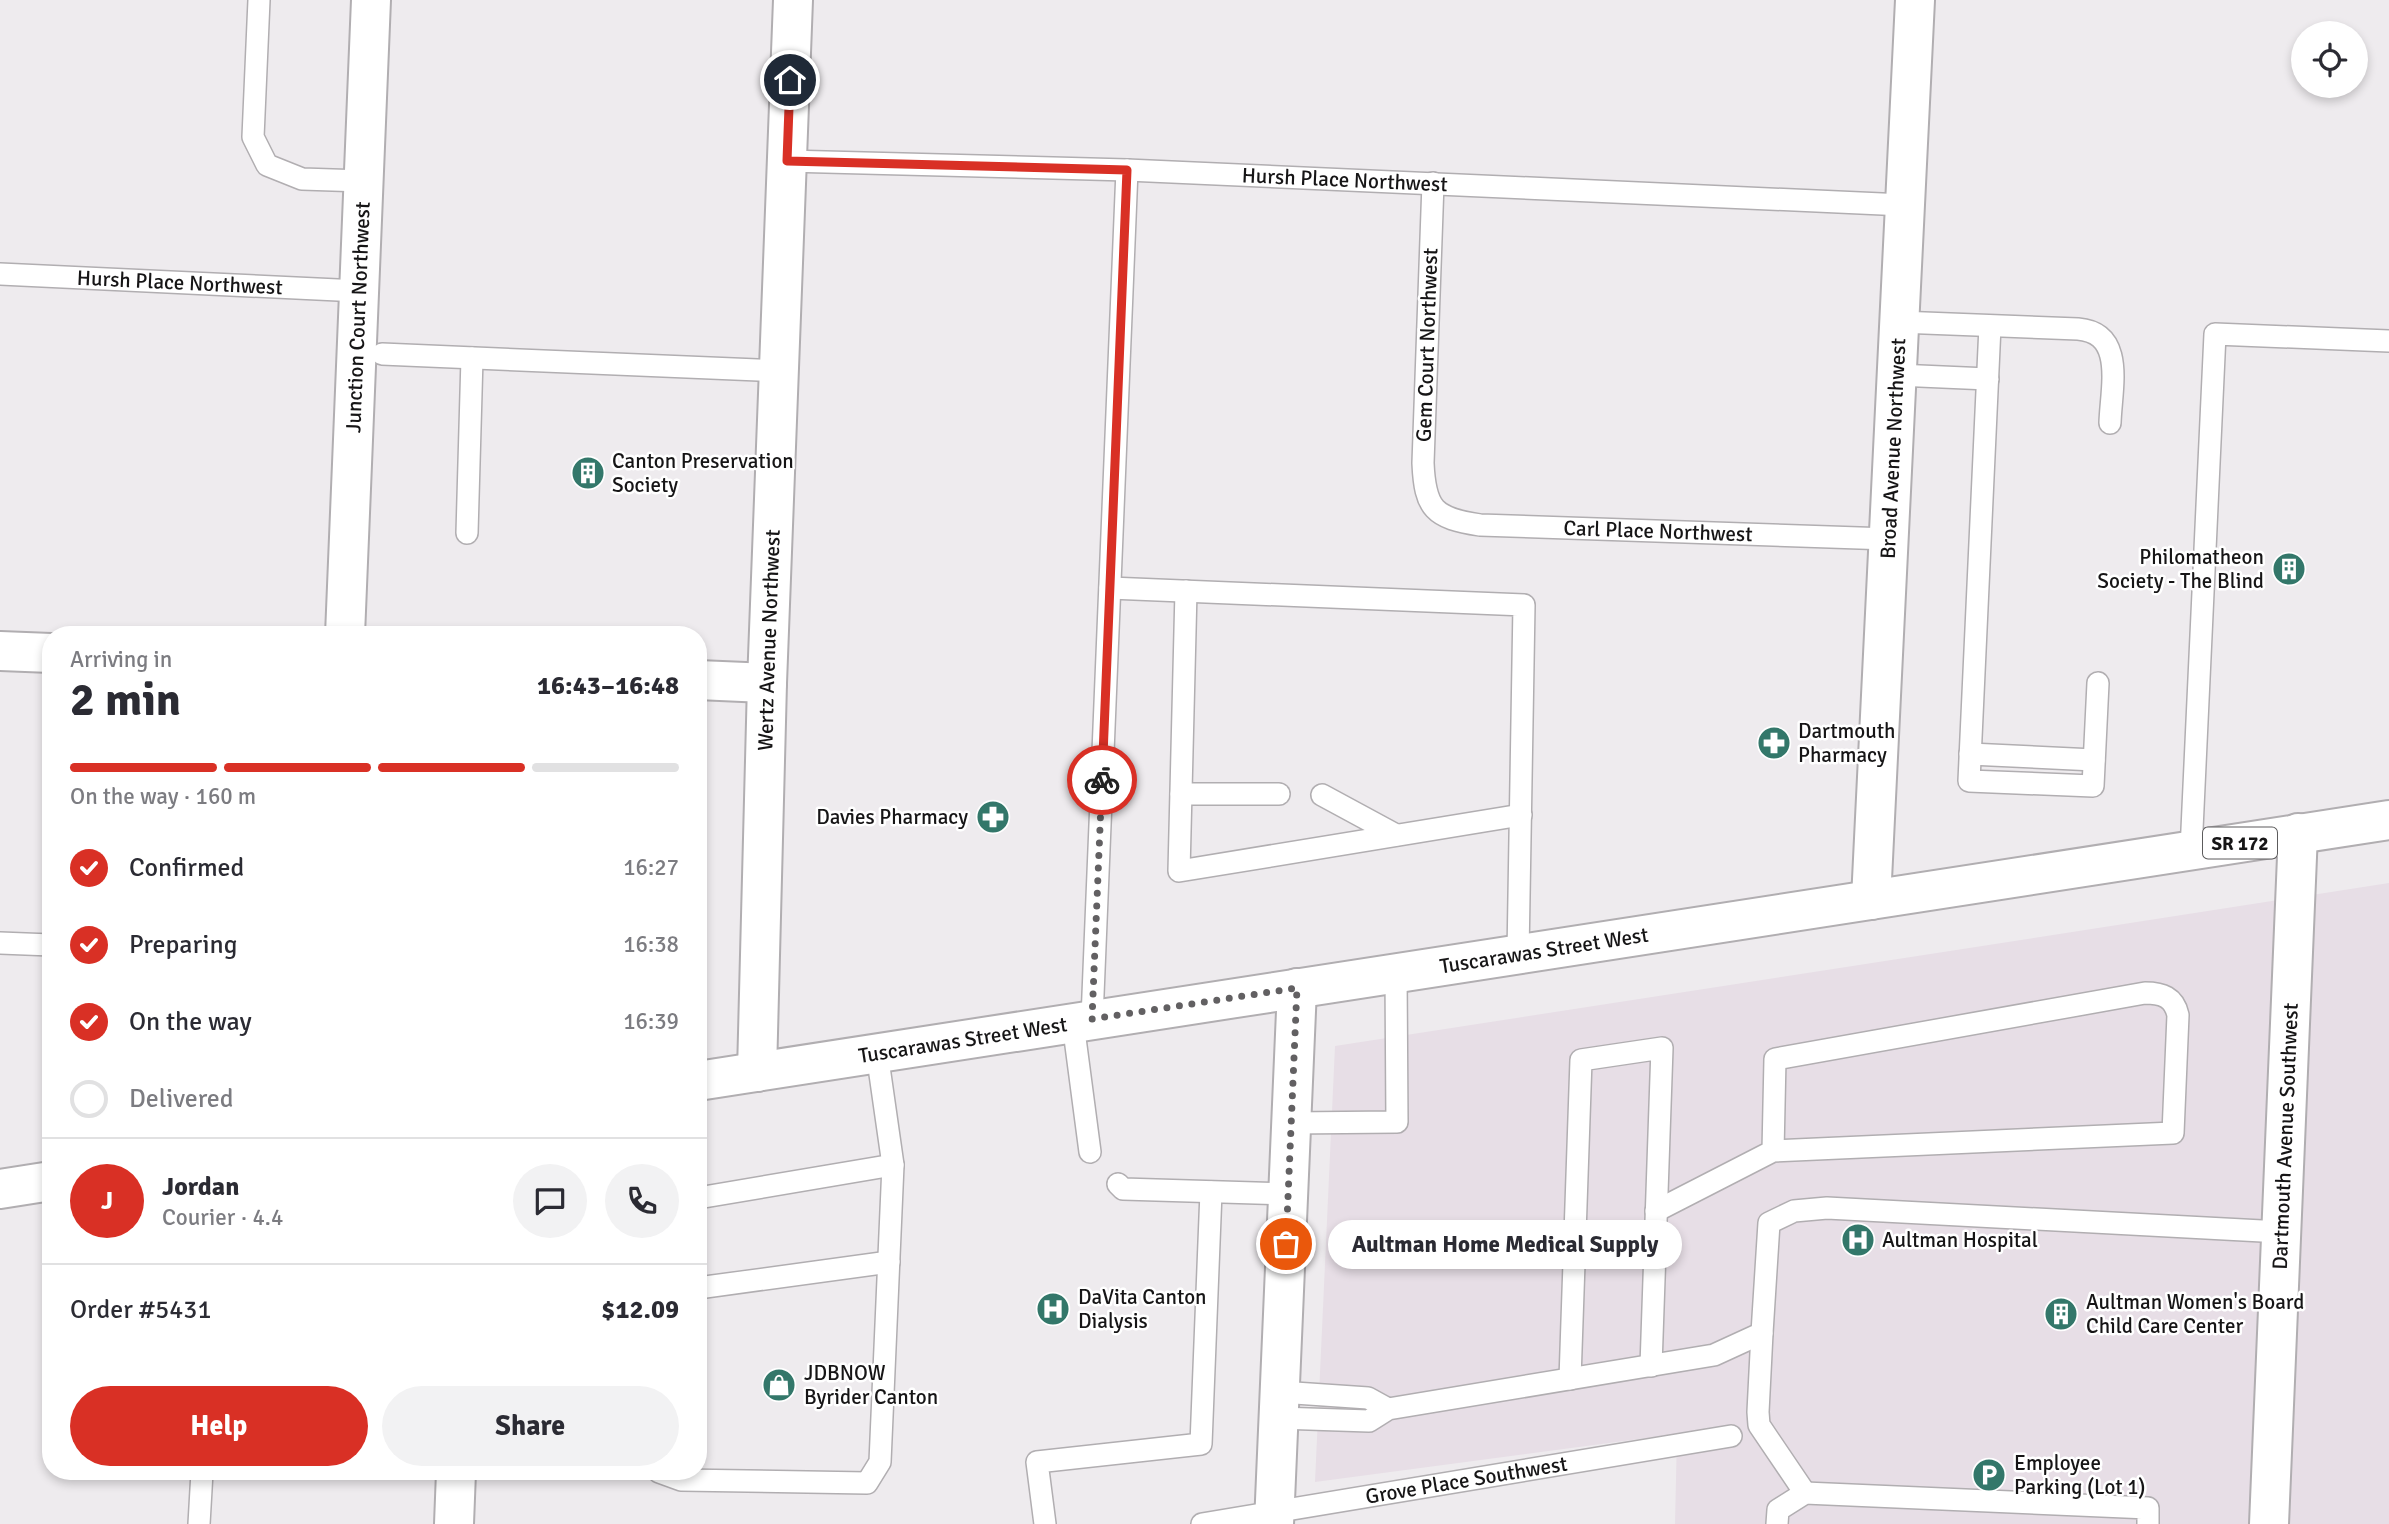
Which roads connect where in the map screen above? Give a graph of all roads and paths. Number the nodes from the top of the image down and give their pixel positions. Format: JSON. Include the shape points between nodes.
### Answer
{"nodes":[{"id":1,"x":259,"y":0,"type":"edge"},
{"id":2,"x":371,"y":0,"type":"edge"},
{"id":3,"x":793,"y":0,"type":"edge"},
{"id":4,"x":1915,"y":0,"type":"edge"},
{"id":5,"x":787,"y":161,"type":"junction"},
{"id":6,"x":1127,"y":170,"type":"junction"},
{"id":7,"x":363,"y":181,"type":"junction"},
{"id":8,"x":1433,"y":183,"type":"junction"},
{"id":9,"x":1904,"y":205,"type":"junction"},
{"id":10,"x":0,"y":274,"type":"edge"},
{"id":11,"x":359,"y":291,"type":"junction"},
{"id":12,"x":1899,"y":322,"type":"junction"},
{"id":13,"x":1990,"y":326,"type":"junction"},
{"id":14,"x":2389,"y":341,"type":"edge"},
{"id":15,"x":382,"y":354,"type":"dead end"},
{"id":16,"x":472,"y":358,"type":"junction"},
{"id":17,"x":779,"y":370,"type":"junction"},
{"id":18,"x":1897,"y":375,"type":"junction"},
{"id":19,"x":1988,"y":379,"type":"junction"},
{"id":20,"x":2110,"y":423,"type":"dead end"},
{"id":21,"x":1430,"y":506,"type":"joint"},
{"id":22,"x":467,"y":533,"type":"dead end"},
{"id":23,"x":1889,"y":539,"type":"junction"},
{"id":24,"x":1110,"y":588,"type":"junction"},
{"id":25,"x":1186,"y":591,"type":"junction"},
{"id":26,"x":345,"y":626,"type":"edge"},
{"id":27,"x":0,"y":651,"type":"edge"},
{"id":28,"x":42,"y":653,"type":"edge"},
{"id":29,"x":707,"y":680,"type":"edge"},
{"id":30,"x":767,"y":683,"type":"junction"},
{"id":31,"x":2098,"y":683,"type":"dead end"},
{"id":32,"x":1970,"y":754,"type":"junction"},
{"id":33,"x":2094,"y":760,"type":"junction"},
{"id":34,"x":1181,"y":794,"type":"junction"},
{"id":35,"x":1279,"y":794,"type":"dead end"},
{"id":36,"x":1322,"y":795,"type":"dead end"},
{"id":37,"x":1521,"y":815,"type":"junction"},
{"id":38,"x":2389,"y":820,"type":"edge"},
{"id":39,"x":2298,"y":833,"type":"junction"},
{"id":40,"x":1396,"y":835,"type":"junction"},
{"id":41,"x":2191,"y":851,"type":"junction"},
{"id":42,"x":1871,"y":900,"type":"junction"},
{"id":43,"x":0,"y":943,"type":"edge"},
{"id":44,"x":42,"y":945,"type":"edge"},
{"id":45,"x":1518,"y":954,"type":"junction"},
{"id":46,"x":1396,"y":973,"type":"junction"},
{"id":47,"x":1297,"y":988,"type":"junction"},
{"id":48,"x":1082,"y":1021,"type":"junction"},
{"id":49,"x":877,"y":1053,"type":"junction"},
{"id":50,"x":757,"y":1072,"type":"junction"},
{"id":51,"x":707,"y":1080,"type":"edge"},
{"id":52,"x":1291,"y":1123,"type":"junction"},
{"id":53,"x":1773,"y":1151,"type":"junction"},
{"id":54,"x":1090,"y":1152,"type":"dead end"},
{"id":55,"x":893,"y":1165,"type":"junction"},
{"id":56,"x":42,"y":1182,"type":"edge"},
{"id":57,"x":1118,"y":1185,"type":"dead end"},
{"id":58,"x":0,"y":1189,"type":"edge"},
{"id":59,"x":1211,"y":1192,"type":"junction"},
{"id":60,"x":1289,"y":1194,"type":"junction"},
{"id":61,"x":707,"y":1196,"type":"edge"},
{"id":62,"x":1656,"y":1211,"type":"junction"},
{"id":63,"x":2281,"y":1233,"type":"junction"},
{"id":64,"x":889,"y":1262,"type":"junction"},
{"id":65,"x":707,"y":1287,"type":"edge"},
{"id":66,"x":1762,"y":1333,"type":"junction"},
{"id":67,"x":1660,"y":1364,"type":"junction"},
{"id":68,"x":1570,"y":1379,"type":"junction"},
{"id":69,"x":1279,"y":1405,"type":"junction"},
{"id":70,"x":1731,"y":1436,"type":"dead end"},
{"id":71,"x":202,"y":1480,"type":"edge"},
{"id":72,"x":456,"y":1480,"type":"edge"},
{"id":73,"x":681,"y":1480,"type":"edge"},
{"id":74,"x":1805,"y":1493,"type":"junction"},
{"id":75,"x":1275,"y":1518,"type":"edge"},
{"id":76,"x":199,"y":1524,"type":"edge"},
{"id":77,"x":454,"y":1524,"type":"edge"},
{"id":78,"x":1045,"y":1524,"type":"edge"},
{"id":79,"x":1202,"y":1524,"type":"edge"},
{"id":80,"x":1777,"y":1524,"type":"edge"},
{"id":81,"x":2148,"y":1524,"type":"edge"},
{"id":82,"x":2269,"y":1524,"type":"edge"}],
"edges":[{"from":1,"to":7,"type":"lane","via":[[253,137],[267,164],[302,179]]},
{"from":2,"to":7,"type":"street","name":"Junction Court Northwest"},
{"from":3,"to":5,"type":"street","name":"Wertz Avenue Northwest"},
{"from":4,"to":9,"type":"street","name":"Broad Avenue Northwest"},
{"from":5,"to":6,"type":"lane","name":"Hursh Place Northwest"},
{"from":5,"to":17,"type":"street","name":"Wertz Avenue Northwest"},
{"from":6,"to":8,"type":"lane","name":"Hursh Place Northwest"},
{"from":6,"to":24,"type":"lane"},
{"from":7,"to":11,"type":"street","name":"Junction Court Northwest"},
{"from":8,"to":9,"type":"lane","name":"Hursh Place Northwest"},
{"from":8,"to":21,"type":"lane","name":"Gem Court Northwest","via":[[1423,463]]},
{"from":9,"to":12,"type":"street","name":"Broad Avenue Northwest"},
{"from":10,"to":11,"type":"lane","name":"Hursh Place Northwest"},
{"from":11,"to":26,"type":"street","name":"Junction Court Northwest"},
{"from":12,"to":13,"type":"lane"},
{"from":12,"to":18,"type":"street","name":"Broad Avenue Northwest"},
{"from":13,"to":19,"type":"lane"},
{"from":13,"to":20,"type":"lane","via":[[2085,330],[2104,339],[2112,362]]},
{"from":14,"to":41,"type":"lane","via":[[2215,334]]},
{"from":15,"to":16,"type":"lane"},
{"from":16,"to":17,"type":"lane"},
{"from":16,"to":22,"type":"lane"},
{"from":17,"to":30,"type":"street","name":"Wertz Avenue Northwest"},
{"from":18,"to":19,"type":"lane"},
{"from":18,"to":23,"type":"street","name":"Broad Avenue Northwest"},
{"from":19,"to":32,"type":"lane"},
{"from":21,"to":23,"type":"lane","name":"Carl Place Northwest","via":[[1444,516],[1480,525]]},
{"from":23,"to":42,"type":"street","name":"Broad Avenue Northwest"},
{"from":24,"to":25,"type":"lane"},
{"from":24,"to":48,"type":"lane"},
{"from":25,"to":34,"type":"lane"},
{"from":25,"to":37,"type":"lane","via":[[1524,605]]},
{"from":27,"to":28,"type":"street"},
{"from":29,"to":30,"type":"street"},
{"from":30,"to":50,"type":"street","name":"Wertz Avenue Northwest"},
{"from":31,"to":33,"type":"lane"},
{"from":32,"to":33,"type":"lane"},
{"from":32,"to":33,"type":"lane","via":[[1969,781],[2093,786]]},
{"from":34,"to":35,"type":"lane"},
{"from":34,"to":40,"type":"lane","via":[[1179,871]]},
{"from":36,"to":40,"type":"lane"},
{"from":37,"to":40,"type":"lane"},
{"from":37,"to":45,"type":"lane"},
{"from":38,"to":39,"type":"street","name":"Tuscarawas Street West","number":"SR 172"},
{"from":39,"to":41,"type":"street","name":"Tuscarawas Street West","number":"SR 172"},
{"from":39,"to":63,"type":"street","name":"Dartmouth Avenue Southwest"},
{"from":41,"to":42,"type":"street","name":"Tuscarawas Street West","number":"SR 172"},
{"from":42,"to":45,"type":"street","name":"Tuscarawas Street West","number":"SR 172"},
{"from":43,"to":44,"type":"lane"},
{"from":45,"to":46,"type":"street","name":"Tuscarawas Street West","number":"SR 172"},
{"from":46,"to":47,"type":"street","name":"Tuscarawas Street West","number":"SR 172"},
{"from":46,"to":52,"type":"lane","via":[[1397,1122]]},
{"from":47,"to":48,"type":"street","name":"Tuscarawas Street West","number":"SR 172"},
{"from":47,"to":52,"type":"street"},
{"from":48,"to":49,"type":"street","name":"Tuscarawas Street West","number":"SR 172"},
{"from":48,"to":54,"type":"lane"},
{"from":49,"to":50,"type":"street","name":"Tuscarawas Street West","number":"SR 172"},
{"from":49,"to":55,"type":"lane"},
{"from":50,"to":51,"type":"street","name":"Tuscarawas Street West","number":"SR 172"},
{"from":52,"to":60,"type":"street"},
{"from":53,"to":53,"type":"lane","via":[[1775,1059],[2145,993],[2164,995],[2176,1007],[2174,1133]]},
{"from":53,"to":62,"type":"lane"},
{"from":55,"to":61,"type":"lane"},
{"from":55,"to":64,"type":"lane"},
{"from":56,"to":58,"type":"street"},
{"from":57,"to":59,"type":"lane","via":[[1123,1189]]},
{"from":59,"to":60,"type":"lane"},
{"from":59,"to":78,"type":"lane","via":[[1201,1444],[1037,1462]]},
{"from":60,"to":69,"type":"street"},
{"from":62,"to":67,"type":"lane"},
{"from":62,"to":68,"type":"lane","via":[[1662,1048],[1581,1060]]},
{"from":63,"to":66,"type":"lane","via":[[1794,1211],[1769,1223]]},
{"from":63,"to":82,"type":"street","name":"Dartmouth Avenue Southwest"},
{"from":64,"to":65,"type":"lane"},
{"from":64,"to":73,"type":"lane","via":[[880,1462],[867,1483]]},
{"from":66,"to":67,"type":"lane","via":[[1714,1355]]},
{"from":66,"to":74,"type":"lane","via":[[1759,1425]]},
{"from":67,"to":68,"type":"lane"},
{"from":68,"to":69,"type":"lane","via":[[1388,1409],[1368,1398]]},
{"from":69,"to":75,"type":"street"},
{"from":70,"to":75,"type":"lane","name":"Grove Place Southwest"},
{"from":71,"to":76,"type":"lane"},
{"from":72,"to":77,"type":"street"},
{"from":74,"to":80,"type":"lane","via":[[1778,1510]]},
{"from":74,"to":81,"type":"lane","via":[[2148,1508]]},
{"from":75,"to":79,"type":"lane","name":"Grove Place Southwest"}]}
